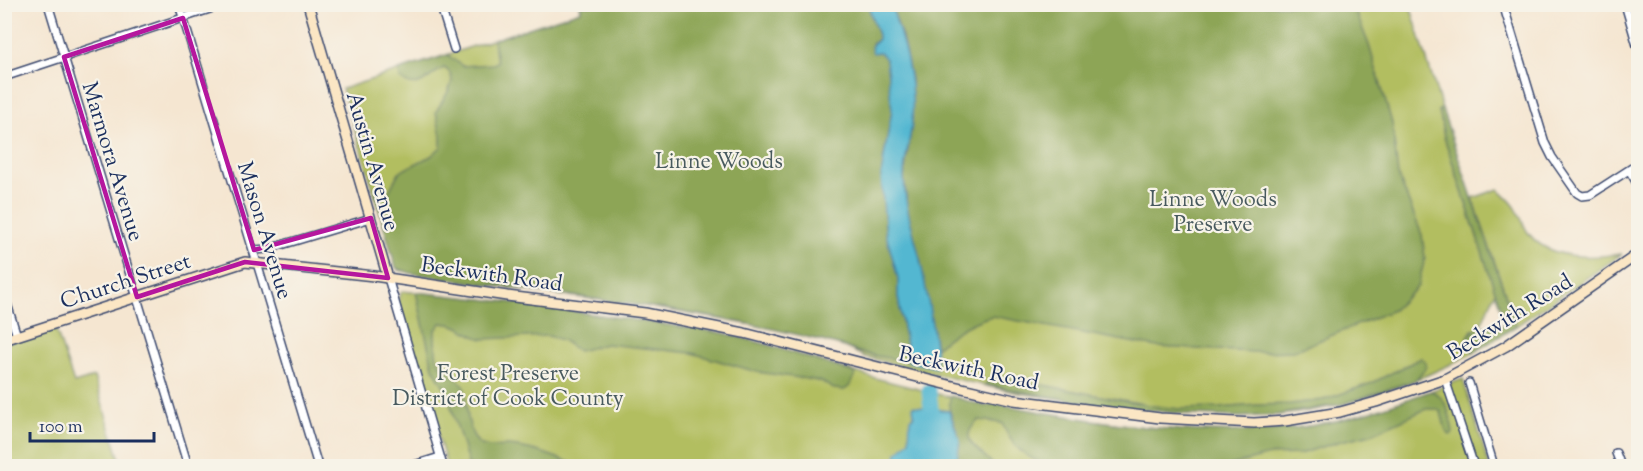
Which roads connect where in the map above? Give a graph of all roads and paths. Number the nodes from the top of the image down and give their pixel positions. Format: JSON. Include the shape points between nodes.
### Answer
{"nodes":[{"id":1,"x":48,"y":4,"type":"edge"},
{"id":2,"x":179,"y":4,"type":"edge"},
{"id":3,"x":225,"y":4,"type":"edge"},
{"id":4,"x":308,"y":4,"type":"edge"},
{"id":5,"x":440,"y":4,"type":"edge"},
{"id":6,"x":1503,"y":4,"type":"edge"},
{"id":7,"x":1625,"y":4,"type":"edge"},
{"id":8,"x":183,"y":18,"type":"junction"},
{"id":9,"x":454,"y":49,"type":"dead end"},
{"id":10,"x":1638,"y":49,"type":"edge"},
{"id":11,"x":64,"y":57,"type":"junction"},
{"id":12,"x":4,"y":77,"type":"edge"},
{"id":13,"x":1638,"y":164,"type":"edge"},
{"id":14,"x":1629,"y":170,"type":"junction"},
{"id":15,"x":1638,"y":185,"type":"edge"},
{"id":16,"x":371,"y":218,"type":"junction"},
{"id":17,"x":254,"y":250,"type":"junction"},
{"id":18,"x":1638,"y":254,"type":"edge"},
{"id":19,"x":257,"y":263,"type":"junction"},
{"id":20,"x":388,"y":278,"type":"junction"},
{"id":21,"x":4,"y":294,"type":"edge"},
{"id":22,"x":137,"y":297,"type":"junction"},
{"id":23,"x":17,"y":336,"type":"junction"},
{"id":24,"x":4,"y":340,"type":"edge"},
{"id":25,"x":1445,"y":379,"type":"junction"},
{"id":26,"x":1469,"y":383,"type":"dead end"},
{"id":27,"x":1616,"y":453,"type":"dead end"},
{"id":28,"x":440,"y":457,"type":"junction"},
{"id":29,"x":188,"y":466,"type":"edge"},
{"id":30,"x":318,"y":466,"type":"edge"},
{"id":31,"x":411,"y":466,"type":"edge"},
{"id":32,"x":442,"y":466,"type":"edge"},
{"id":33,"x":1474,"y":466,"type":"edge"},
{"id":34,"x":1494,"y":466,"type":"edge"},
{"id":35,"x":1621,"y":466,"type":"edge"}],
"edges":[{"from":1,"to":11,"type":"street","name":"Marmora Avenue"},
{"from":2,"to":8,"type":"street","name":"Mason Avenue"},
{"from":3,"to":8,"type":"street"},
{"from":4,"to":16,"type":"street","name":"Austin Avenue"},
{"from":5,"to":9,"type":"street"},
{"from":6,"to":14,"type":"street","via":[[1547,150],[1572,187],[1582,196],[1590,195]]},
{"from":7,"to":10,"type":"street"},
{"from":8,"to":11,"type":"street"},
{"from":8,"to":17,"type":"street","name":"Mason Avenue"},
{"from":11,"to":12,"type":"street"},
{"from":11,"to":22,"type":"street","name":"Marmora Avenue"},
{"from":13,"to":14,"type":"street"},
{"from":14,"to":15,"type":"street"},
{"from":16,"to":17,"type":"street"},
{"from":16,"to":20,"type":"street","name":"Austin Avenue"},
{"from":17,"to":19,"type":"street","name":"Mason Avenue"},
{"from":18,"to":25,"type":"street","name":"Beckwith Road","via":[[1506,346]]},
{"from":19,"to":20,"type":"street","name":"Beckwith Road"},
{"from":19,"to":22,"type":"street","name":"Church Street","via":[[245,262]]},
{"from":19,"to":30,"type":"street","name":"Mason Avenue"},
{"from":20,"to":25,"type":"street","name":"Beckwith Road","via":[[645,313],[744,333],[1014,400],[1160,418],[1285,421],[1340,412]]},
{"from":20,"to":28,"type":"street","name":"Austin Avenue"},
{"from":21,"to":23,"type":"street"},
{"from":22,"to":23,"type":"street","name":"Church Street"},
{"from":22,"to":29,"type":"street","name":"Marmora Avenue"},
{"from":23,"to":24,"type":"street","name":"Church Street"},
{"from":25,"to":33,"type":"street"},
{"from":26,"to":34,"type":"street"},
{"from":27,"to":35,"type":"street"},
{"from":28,"to":31,"type":"street"},
{"from":28,"to":32,"type":"street","name":"Austin Avenue"}]}
